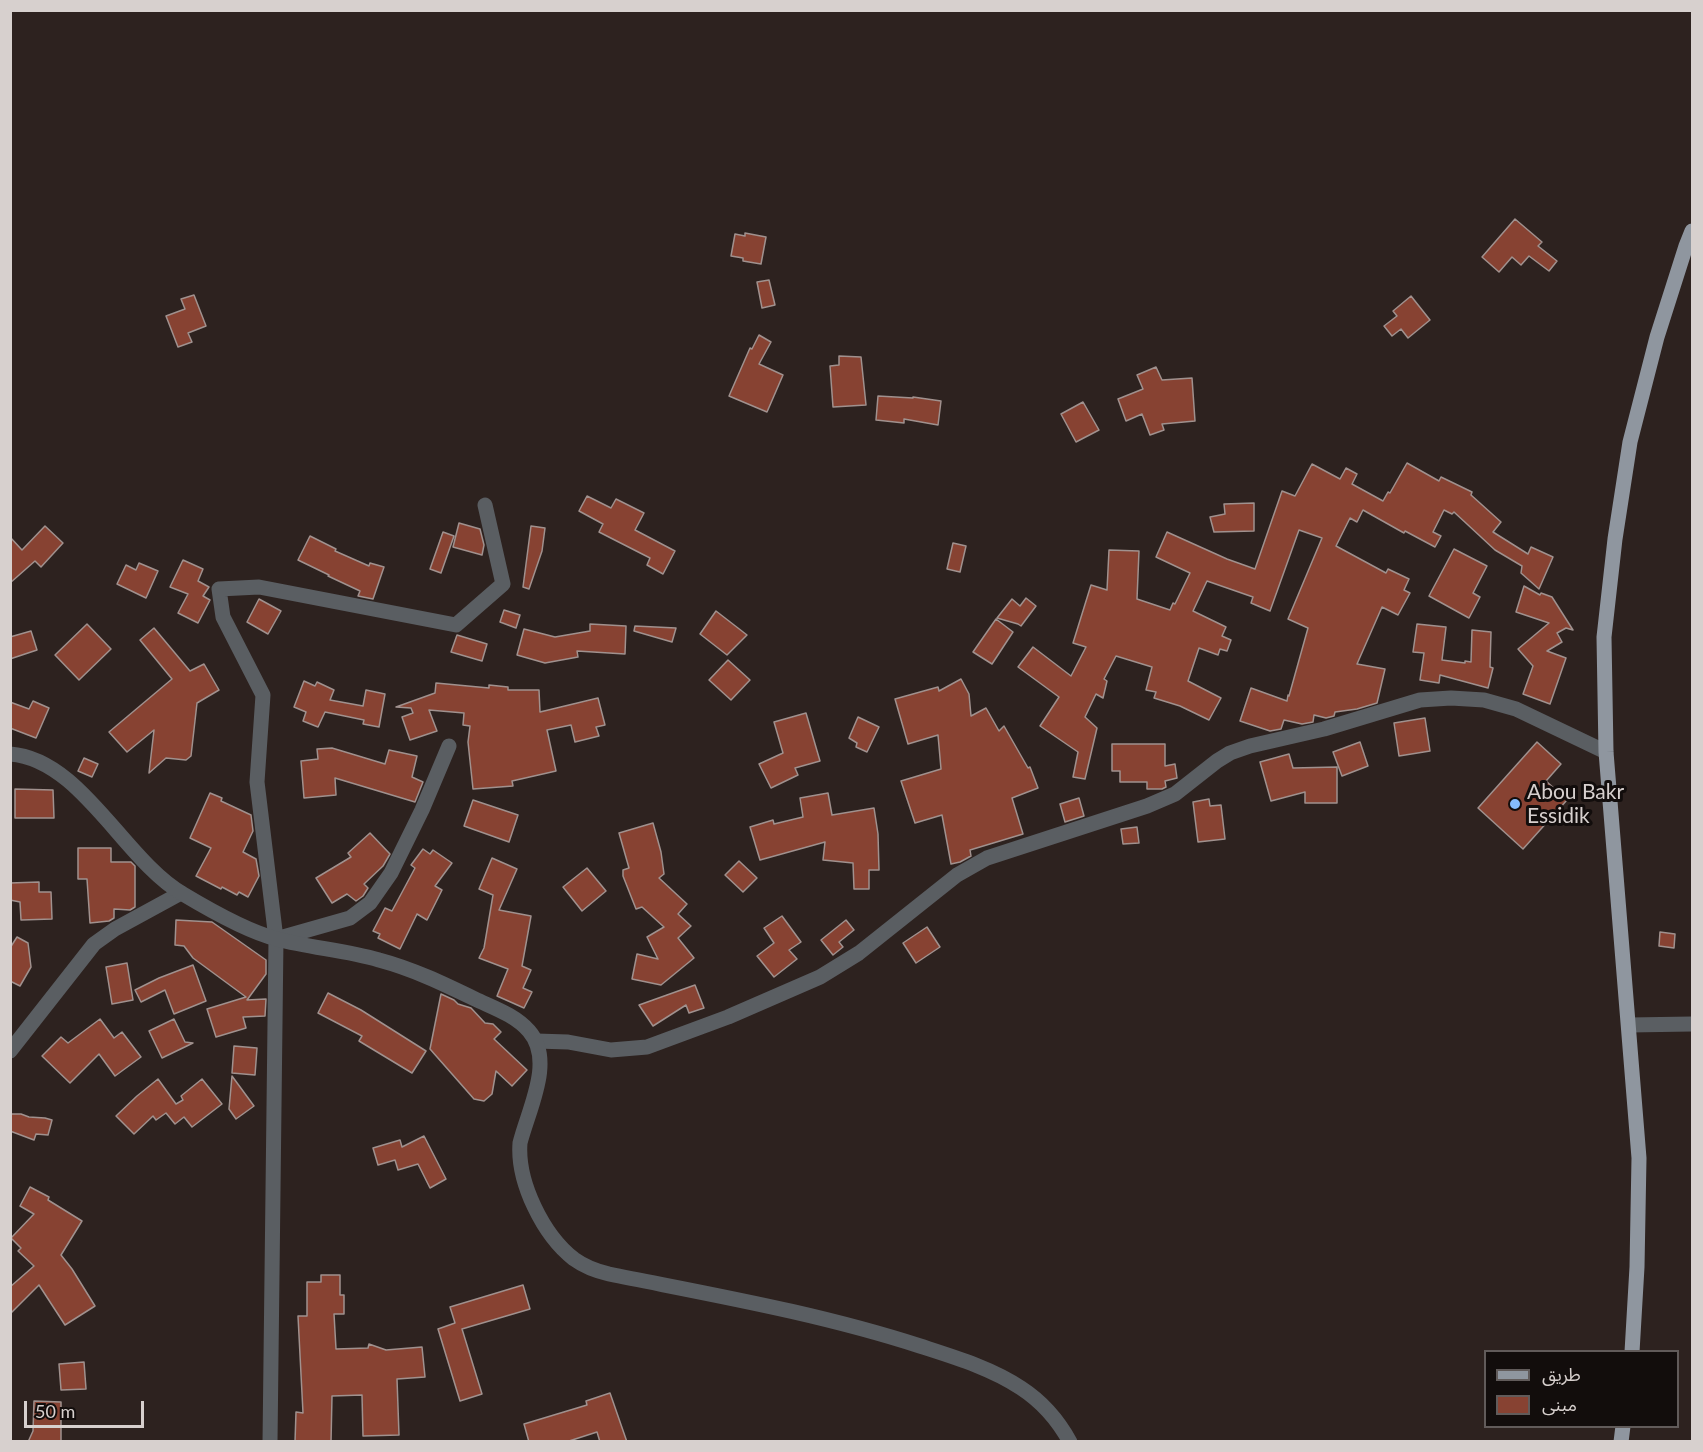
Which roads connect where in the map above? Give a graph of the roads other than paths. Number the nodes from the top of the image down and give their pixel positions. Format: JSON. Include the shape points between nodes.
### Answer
{"nodes":[{"id":1,"x":1692,"y":231,"type":"edge"},
{"id":2,"x":485,"y":505,"type":"dead end"},
{"id":3,"x":449,"y":746,"type":"dead end"},
{"id":4,"x":1606,"y":752,"type":"junction"},
{"id":5,"x":10,"y":754,"type":"edge"},
{"id":6,"x":180,"y":893,"type":"junction"},
{"id":7,"x":276,"y":939,"type":"junction"},
{"id":8,"x":1692,"y":1024,"type":"edge"},
{"id":9,"x":1629,"y":1025,"type":"junction"},
{"id":10,"x":536,"y":1041,"type":"junction"},
{"id":11,"x":10,"y":1051,"type":"edge"},
{"id":12,"x":1632,"y":1350,"type":"edge"},
{"id":13,"x":270,"y":1442,"type":"edge"},
{"id":14,"x":1070,"y":1442,"type":"edge"}],
"edges":[{"from":1,"to":4,"type":"main road","via":[[1657,337],[1630,442],[1604,637]]},
{"from":2,"to":7,"type":"street","via":[[502,584],[456,625],[259,587],[219,589],[224,617],[263,695],[257,782]]},
{"from":3,"to":7,"type":"street","via":[[391,873],[370,903],[350,918]]},
{"from":4,"to":9,"type":"main road"},
{"from":4,"to":10,"type":"street","via":[[1526,714],[1484,700],[1419,700],[1230,753],[1164,799],[987,858],[957,875],[859,953],[820,977],[728,1017],[647,1047],[611,1050]]},
{"from":5,"to":6,"type":"street","via":[[38,761],[67,779],[145,864]]},
{"from":6,"to":7,"type":"street"},
{"from":6,"to":11,"type":"street","via":[[94,944]]},
{"from":7,"to":10,"type":"street","via":[[381,960],[446,984],[509,1015]]},
{"from":7,"to":13,"type":"street"},
{"from":8,"to":9,"type":"street"},
{"from":9,"to":12,"type":"main road","via":[[1639,1158]]},
{"from":10,"to":14,"type":"street","via":[[541,1067],[520,1143],[520,1169],[538,1215],[574,1259],[596,1271],[809,1314],[956,1358],[1004,1377],[1022,1389],[1053,1417]]}]}
